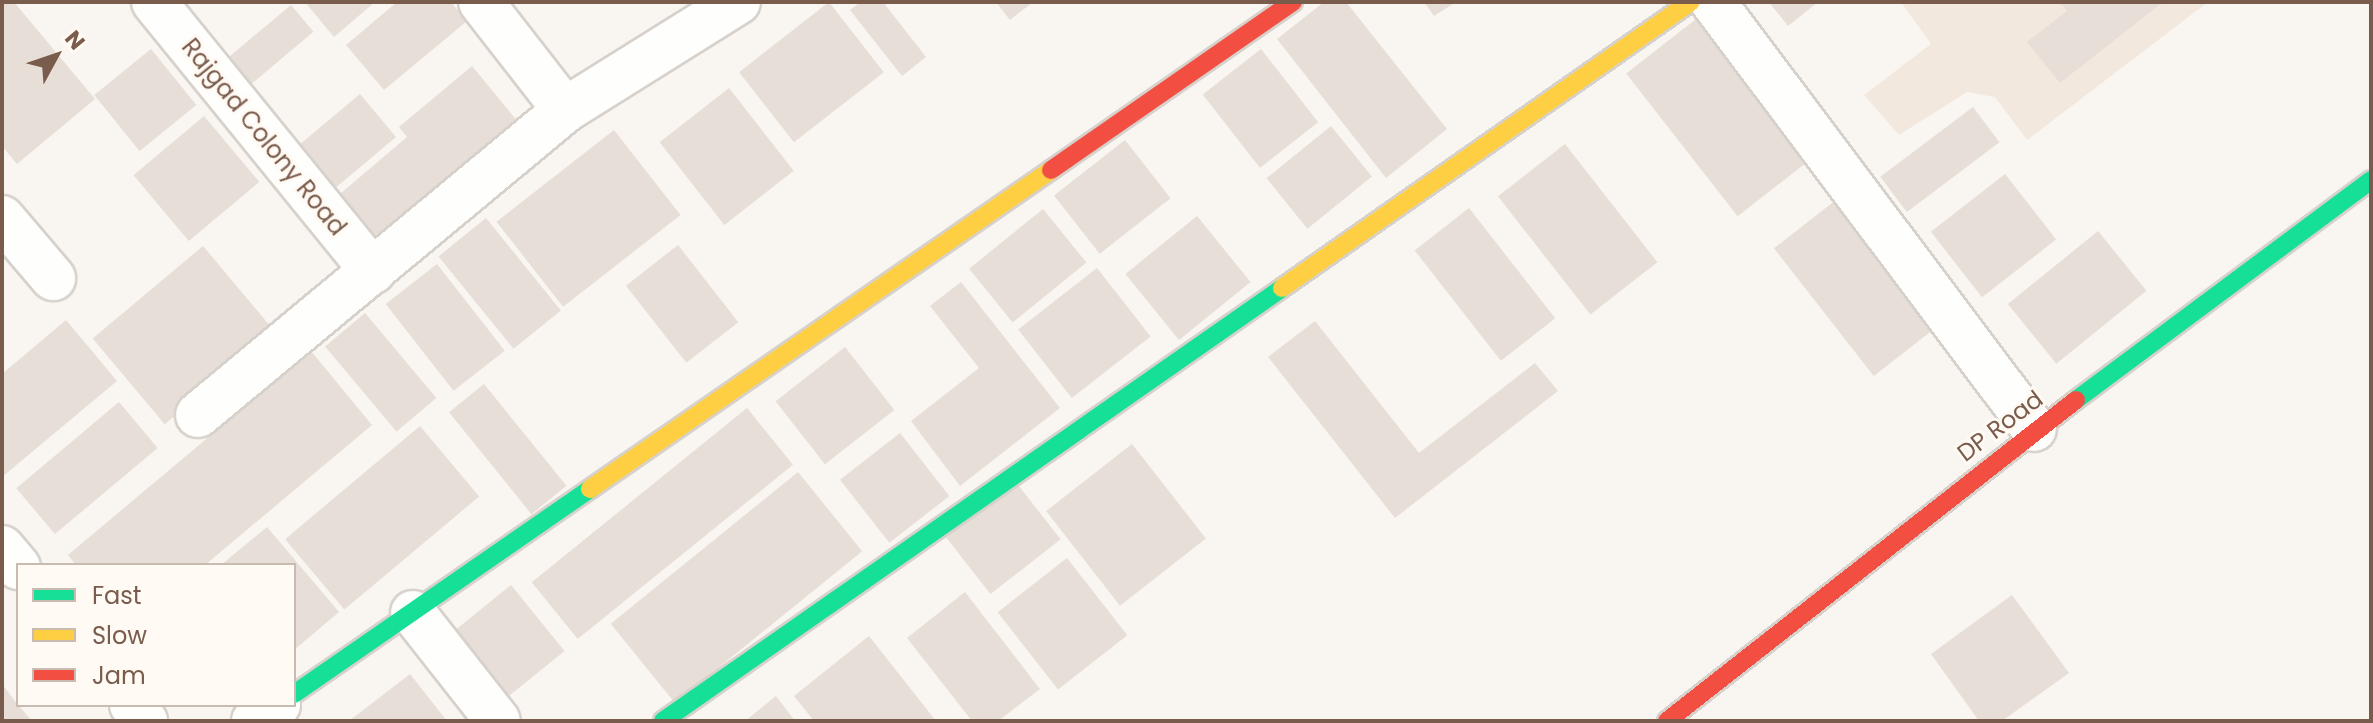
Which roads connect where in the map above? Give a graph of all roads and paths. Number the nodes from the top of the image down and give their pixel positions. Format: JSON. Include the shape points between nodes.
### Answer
{"nodes":[{"id":1,"x":154,"y":2,"type":"edge"},
{"id":2,"x":481,"y":2,"type":"edge"},
{"id":3,"x":738,"y":2,"type":"edge"},
{"id":4,"x":1293,"y":2,"type":"edge"},
{"id":5,"x":1691,"y":2,"type":"edge"},
{"id":6,"x":1713,"y":2,"type":"edge"},
{"id":7,"x":565,"y":110,"type":"junction"},
{"id":8,"x":2371,"y":180,"type":"edge"},
{"id":9,"x":2,"y":218,"type":"edge"},
{"id":10,"x":373,"y":271,"type":"junction"},
{"id":11,"x":53,"y":278,"type":"dead end"},
{"id":12,"x":198,"y":415,"type":"dead end"},
{"id":13,"x":2034,"y":429,"type":"junction"},
{"id":14,"x":2,"y":548,"type":"edge"},
{"id":15,"x":16,"y":565,"type":"edge"},
{"id":16,"x":413,"y":613,"type":"junction"},
{"id":17,"x":296,"y":693,"type":"edge"},
{"id":18,"x":275,"y":707,"type":"edge"},
{"id":19,"x":254,"y":721,"type":"edge"},
{"id":20,"x":498,"y":721,"type":"edge"},
{"id":21,"x":663,"y":721,"type":"edge"},
{"id":22,"x":1667,"y":721,"type":"edge"}],
"edges":[{"from":1,"to":10,"type":"street","name":"Rajgad Colony Road"},
{"from":2,"to":7,"type":"street"},
{"from":3,"to":7,"type":"street"},
{"from":4,"to":16,"type":"street"},
{"from":5,"to":21,"type":"street"},
{"from":6,"to":13,"type":"street"},
{"from":7,"to":10,"type":"street"},
{"from":8,"to":13,"type":"street","name":"DP Road"},
{"from":9,"to":11,"type":"street"},
{"from":10,"to":12,"type":"street"},
{"from":13,"to":22,"type":"street","name":"DP Road"},
{"from":14,"to":15,"type":"street"},
{"from":16,"to":17,"type":"street"},
{"from":16,"to":20,"type":"street"},
{"from":18,"to":19,"type":"street"}]}
